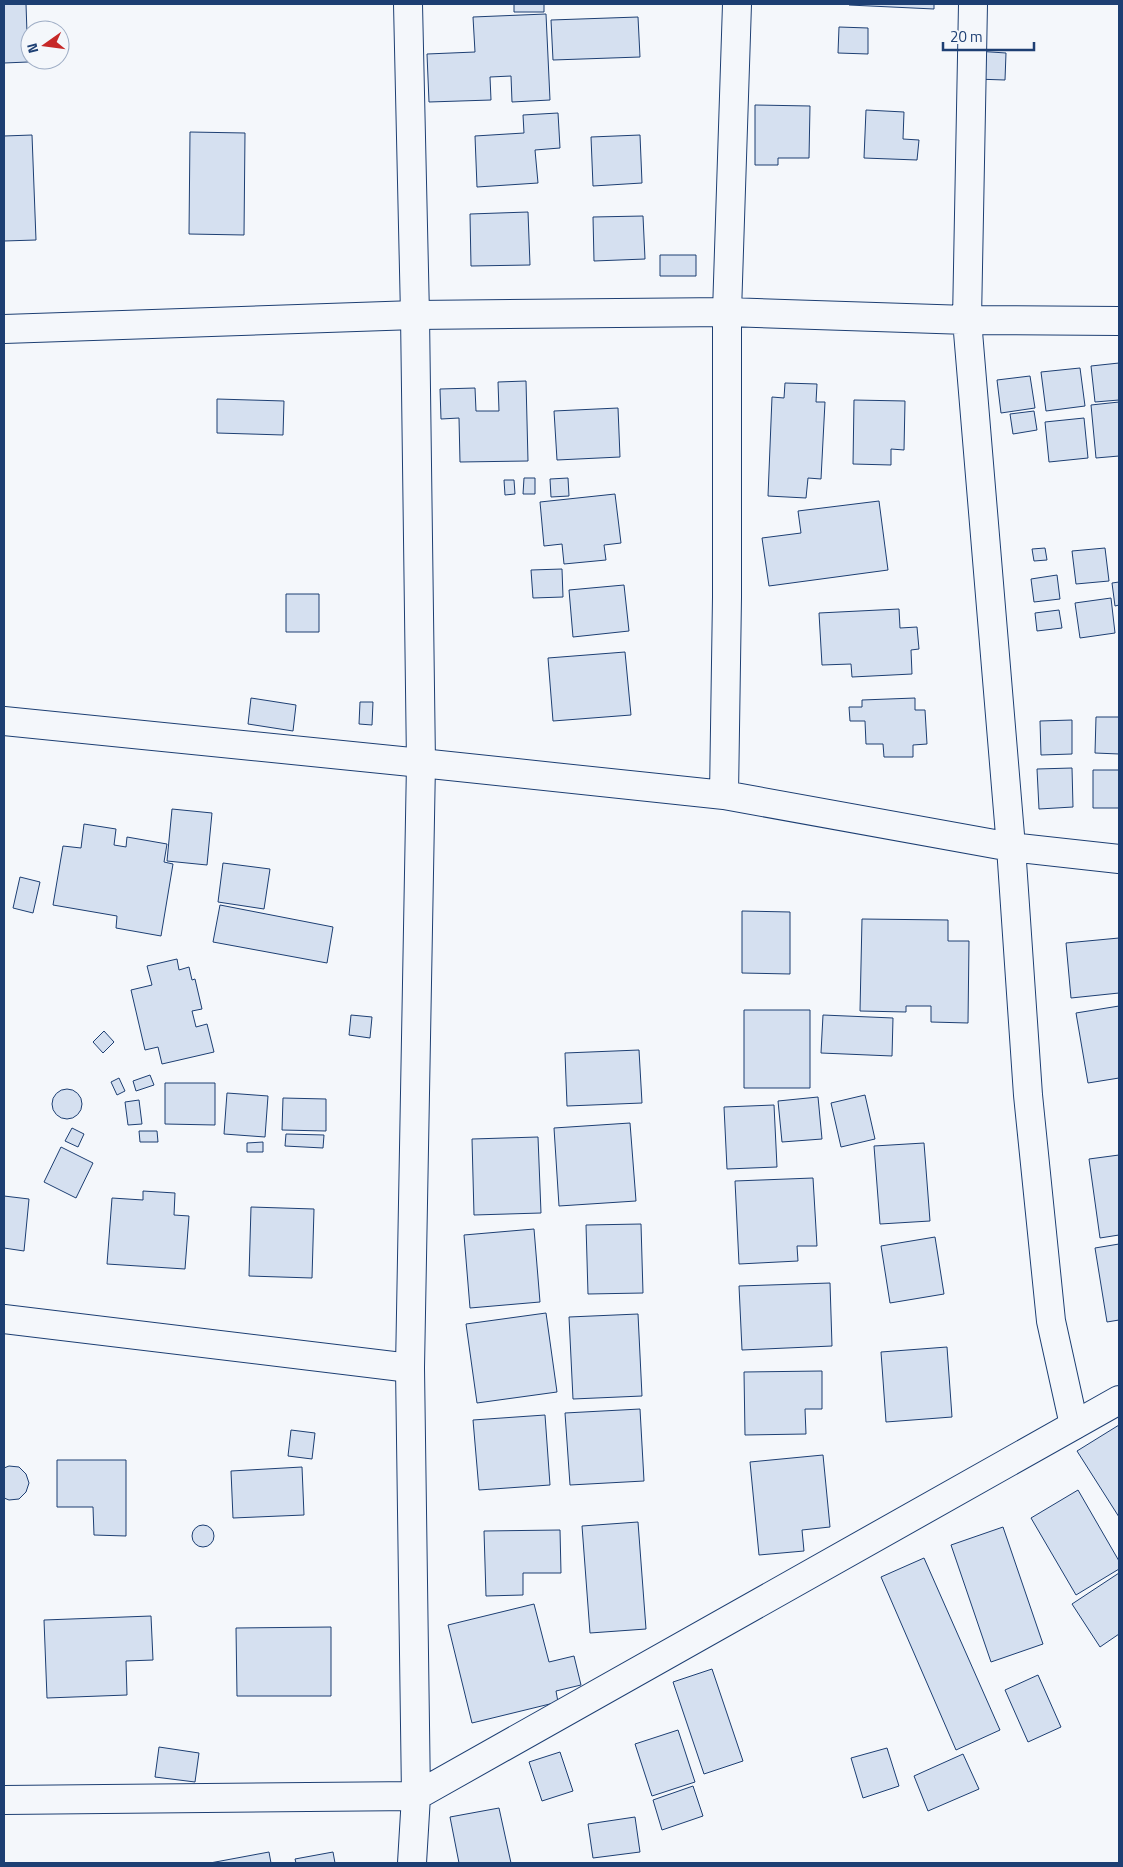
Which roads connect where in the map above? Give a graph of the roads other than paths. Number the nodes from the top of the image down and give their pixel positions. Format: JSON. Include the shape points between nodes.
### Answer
{"nodes":[{"id":1,"x":408,"y":4,"type":"edge"},
{"id":2,"x":737,"y":4,"type":"edge"},
{"id":3,"x":973,"y":4,"type":"edge"},
{"id":4,"x":728,"y":312,"type":"junction"},
{"id":5,"x":415,"y":315,"type":"junction"},
{"id":6,"x":967,"y":320,"type":"junction"},
{"id":7,"x":1119,"y":321,"type":"edge"},
{"id":8,"x":4,"y":329,"type":"edge"},
{"id":9,"x":4,"y":721,"type":"edge"},
{"id":10,"x":421,"y":762,"type":"junction"},
{"id":11,"x":724,"y":796,"type":"junction"},
{"id":12,"x":1011,"y":847,"type":"junction"},
{"id":13,"x":1119,"y":859,"type":"edge"},
{"id":14,"x":4,"y":1319,"type":"edge"},
{"id":15,"x":410,"y":1368,"type":"junction"},
{"id":16,"x":1119,"y":1400,"type":"edge"},
{"id":17,"x":1074,"y":1425,"type":"junction"},
{"id":18,"x":416,"y":1796,"type":"junction"},
{"id":19,"x":4,"y":1800,"type":"edge"},
{"id":20,"x":412,"y":1863,"type":"edge"}],
"edges":[{"from":1,"to":5,"type":"street"},
{"from":2,"to":4,"type":"street"},
{"from":3,"to":6,"type":"street"},
{"from":4,"to":5,"type":"street"},
{"from":4,"to":6,"type":"street"},
{"from":4,"to":11,"type":"street"},
{"from":5,"to":8,"type":"street"},
{"from":5,"to":10,"type":"street"},
{"from":6,"to":7,"type":"street"},
{"from":6,"to":12,"type":"street"},
{"from":9,"to":10,"type":"street"},
{"from":10,"to":11,"type":"street"},
{"from":10,"to":15,"type":"street"},
{"from":11,"to":12,"type":"street"},
{"from":12,"to":13,"type":"street"},
{"from":12,"to":17,"type":"street","via":[[1041,1230],[1051,1321]]},
{"from":14,"to":15,"type":"street"},
{"from":15,"to":18,"type":"street"},
{"from":16,"to":17,"type":"street"},
{"from":17,"to":18,"type":"street"},
{"from":18,"to":19,"type":"street"},
{"from":18,"to":20,"type":"street"}]}
